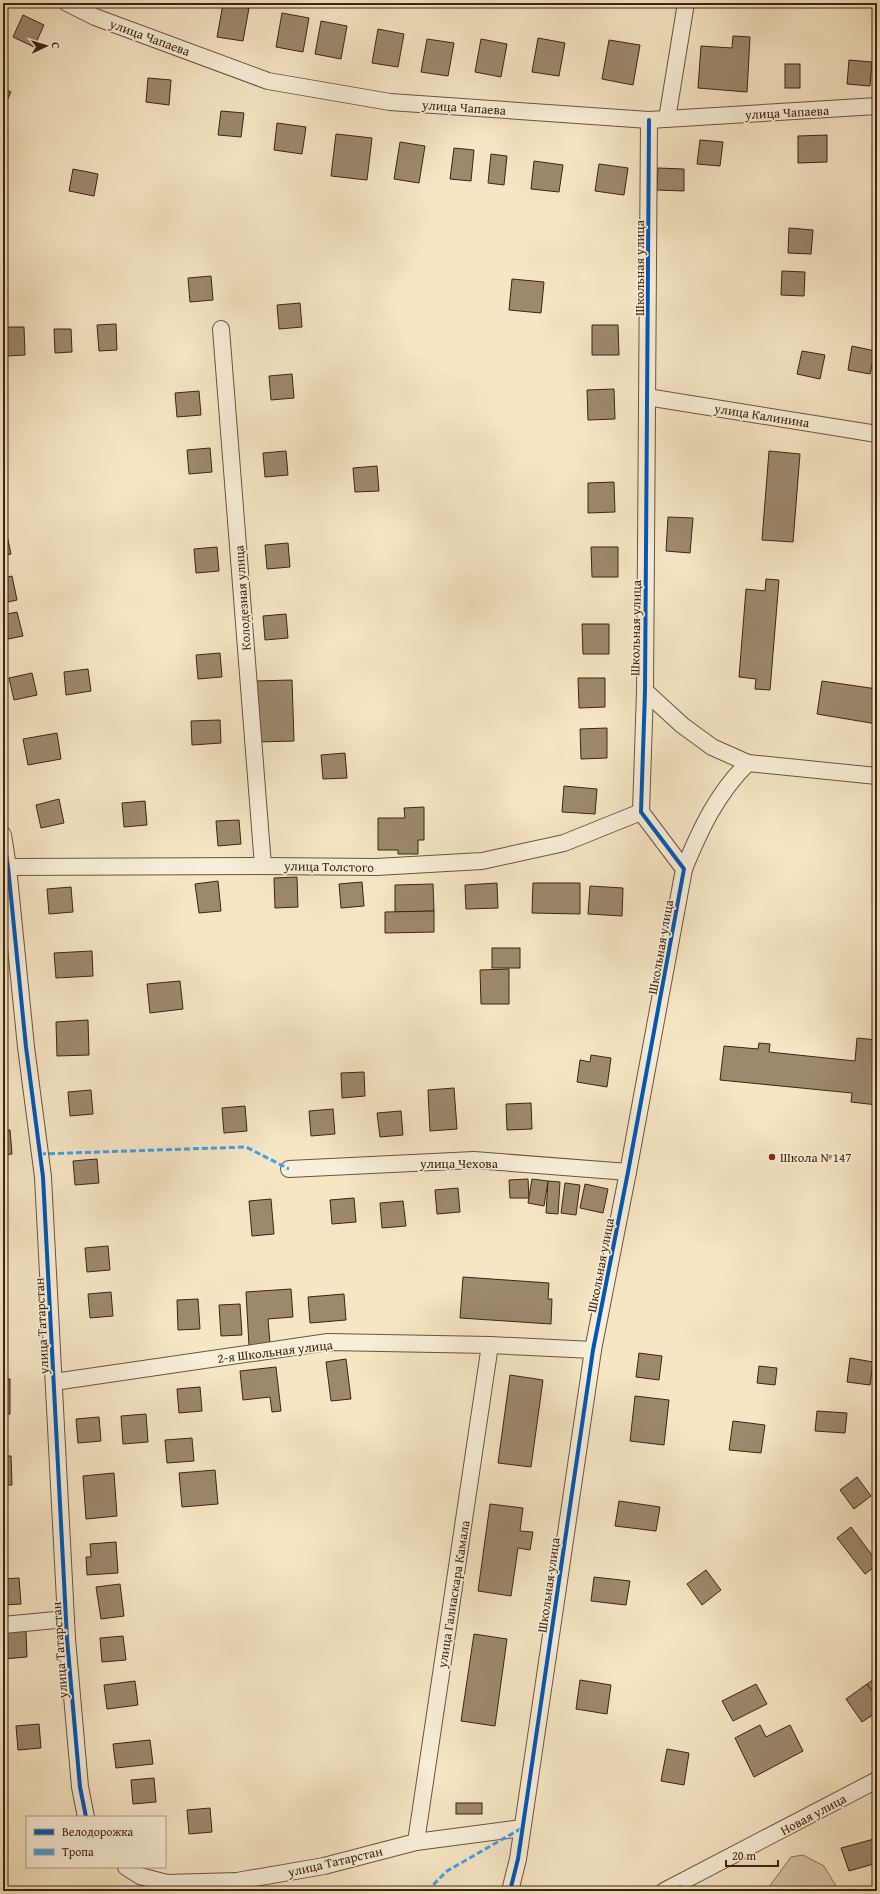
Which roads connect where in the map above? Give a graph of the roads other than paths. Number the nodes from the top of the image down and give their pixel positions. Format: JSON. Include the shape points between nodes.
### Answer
{"nodes":[{"id":1,"x":67,"y":3,"type":"edge"},
{"id":2,"x":686,"y":3,"type":"edge"},
{"id":3,"x":877,"y":106,"type":"edge"},
{"id":4,"x":667,"y":119,"type":"junction"},
{"id":5,"x":650,"y":120,"type":"junction"},
{"id":6,"x":221,"y":329,"type":"dead end"},
{"id":7,"x":647,"y":397,"type":"junction"},
{"id":8,"x":877,"y":434,"type":"edge"},
{"id":9,"x":645,"y":691,"type":"junction"},
{"id":10,"x":748,"y":763,"type":"junction"},
{"id":11,"x":877,"y":776,"type":"edge"},
{"id":12,"x":641,"y":812,"type":"junction"},
{"id":13,"x":3,"y":839,"type":"edge"},
{"id":14,"x":263,"y":866,"type":"junction"},
{"id":15,"x":8,"y":867,"type":"junction"},
{"id":16,"x":684,"y":870,"type":"junction"},
{"id":17,"x":289,"y":1169,"type":"dead end"},
{"id":18,"x":628,"y":1172,"type":"junction"},
{"id":19,"x":490,"y":1345,"type":"junction"},
{"id":20,"x":593,"y":1350,"type":"junction"},
{"id":21,"x":54,"y":1382,"type":"junction"},
{"id":22,"x":66,"y":1619,"type":"junction"},
{"id":23,"x":3,"y":1625,"type":"edge"},
{"id":24,"x":877,"y":1780,"type":"edge"},
{"id":25,"x":86,"y":1816,"type":"edge"},
{"id":26,"x":522,"y":1828,"type":"junction"},
{"id":27,"x":416,"y":1842,"type":"junction"},
{"id":28,"x":128,"y":1868,"type":"edge"},
{"id":29,"x":510,"y":1891,"type":"edge"},
{"id":30,"x":664,"y":1891,"type":"edge"}],
"edges":[{"from":1,"to":5,"type":"street","name":"улица Чапаева","via":[[95,17],[268,81],[390,102]]},
{"from":2,"to":4,"type":"street"},
{"from":3,"to":4,"type":"street","name":"улица Чапаева"},
{"from":4,"to":5,"type":"street","name":"улица Чапаева"},
{"from":5,"to":7,"type":"street","name":"Школьная улица"},
{"from":6,"to":14,"type":"street","name":"Колодезная улица"},
{"from":7,"to":8,"type":"street","name":"улица Калинина"},
{"from":7,"to":9,"type":"street","name":"Школьная улица"},
{"from":9,"to":10,"type":"street","via":[[682,725],[712,747]]},
{"from":9,"to":12,"type":"street","name":"Школьная улица"},
{"from":10,"to":11,"type":"street"},
{"from":10,"to":16,"type":"street","name":"Школьная улица","via":[[732,778],[713,806]]},
{"from":12,"to":14,"type":"street","name":"улица Толстого","via":[[564,843],[482,861],[376,867]]},
{"from":12,"to":16,"type":"street"},
{"from":13,"to":15,"type":"street","name":"улица Татарстан"},
{"from":14,"to":15,"type":"street","name":"улица Толстого"},
{"from":15,"to":21,"type":"street","name":"улица Татарстан","via":[[26,1047],[43,1177]]},
{"from":16,"to":18,"type":"street","name":"Школьная улица"},
{"from":17,"to":18,"type":"street","name":"улица Чехова","via":[[474,1160]]},
{"from":18,"to":20,"type":"street","name":"Школьная улица"},
{"from":19,"to":20,"type":"street","name":"2-я Школьная улица"},
{"from":19,"to":21,"type":"street","name":"2-я Школьная улица","via":[[328,1342]]},
{"from":19,"to":27,"type":"street","name":"улица Галиаскара Камала"},
{"from":20,"to":26,"type":"street","name":"Школьная улица"},
{"from":21,"to":22,"type":"street","name":"улица Татарстан"},
{"from":22,"to":23,"type":"street"},
{"from":22,"to":25,"type":"street","name":"улица Татарстан","via":[[80,1787]]},
{"from":24,"to":30,"type":"street","name":"Новая улица"},
{"from":26,"to":27,"type":"street","name":"улица Татарстан"},
{"from":26,"to":29,"type":"street","name":"Школьная улица"},
{"from":27,"to":28,"type":"street","name":"улица Татарстан","via":[[324,1866],[237,1881],[167,1883],[140,1876]]}]}
